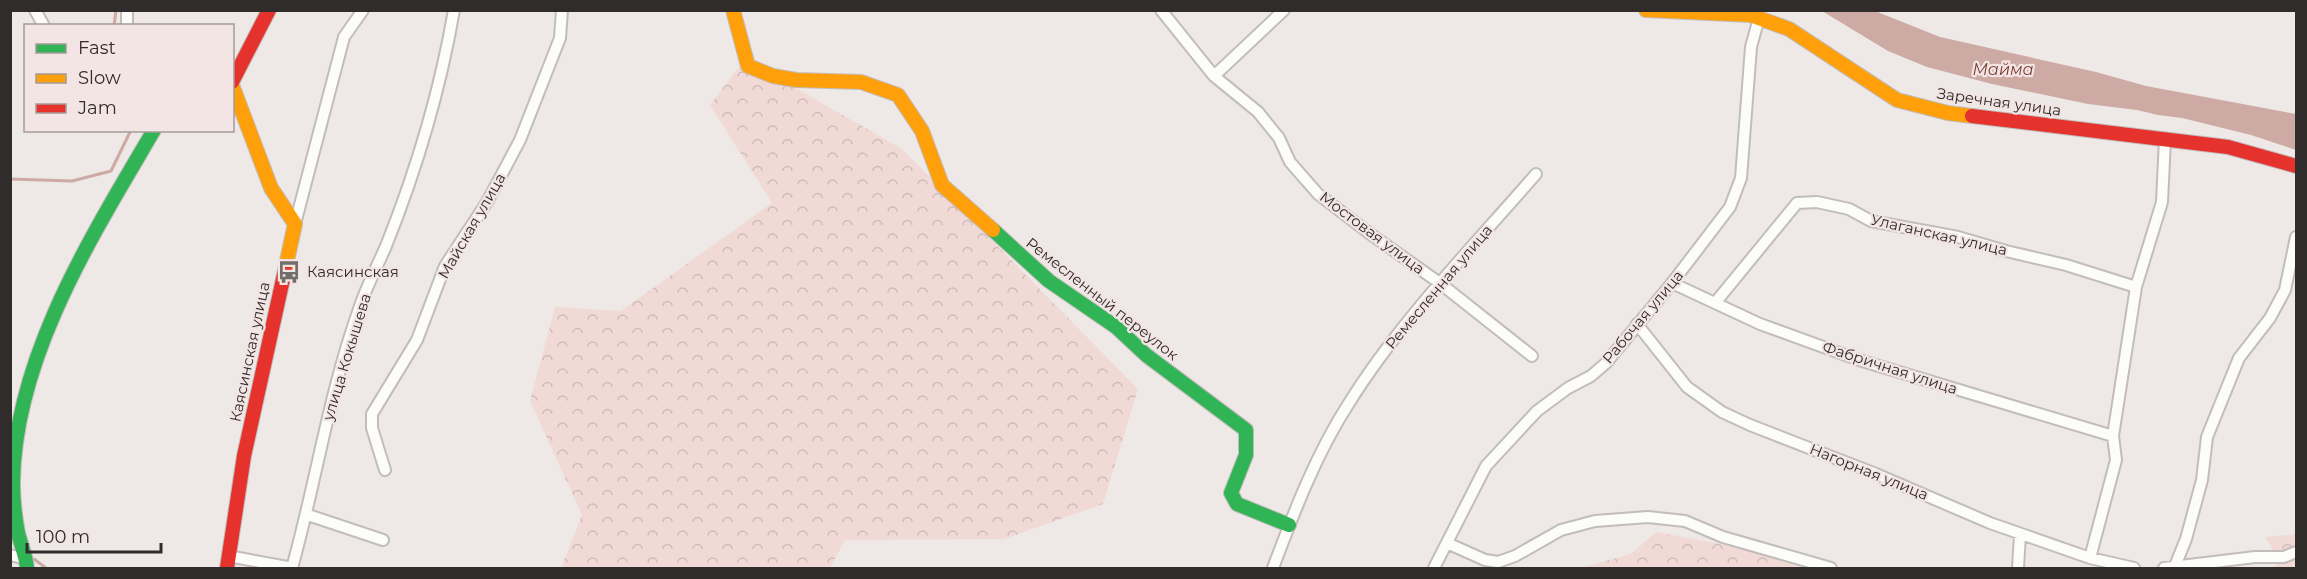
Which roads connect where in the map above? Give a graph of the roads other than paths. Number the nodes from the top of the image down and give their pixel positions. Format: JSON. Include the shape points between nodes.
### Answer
{"nodes":[{"id":1,"x":35,"y":10,"type":"edge"},
{"id":2,"x":269,"y":10,"type":"edge"},
{"id":3,"x":363,"y":10,"type":"edge"},
{"id":4,"x":454,"y":10,"type":"edge"},
{"id":5,"x":562,"y":10,"type":"edge"},
{"id":6,"x":733,"y":10,"type":"edge"},
{"id":7,"x":1161,"y":10,"type":"edge"},
{"id":8,"x":1284,"y":10,"type":"edge"},
{"id":9,"x":1646,"y":10,"type":"edge"},
{"id":10,"x":1759,"y":18,"type":"junction"},
{"id":11,"x":43,"y":24,"type":"edge"},
{"id":12,"x":1214,"y":76,"type":"junction"},
{"id":13,"x":234,"y":79,"type":"edge"},
{"id":14,"x":234,"y":88,"type":"edge"},
{"id":15,"x":153,"y":132,"type":"edge"},
{"id":16,"x":2165,"y":139,"type":"junction"},
{"id":17,"x":2296,"y":166,"type":"edge"},
{"id":18,"x":1536,"y":174,"type":"dead end"},
{"id":19,"x":295,"y":224,"type":"junction"},
{"id":20,"x":2296,"y":237,"type":"edge"},
{"id":21,"x":1672,"y":283,"type":"junction"},
{"id":22,"x":1441,"y":284,"type":"junction"},
{"id":23,"x":2136,"y":287,"type":"junction"},
{"id":24,"x":1715,"y":303,"type":"junction"},
{"id":25,"x":1637,"y":324,"type":"junction"},
{"id":26,"x":1532,"y":356,"type":"dead end"},
{"id":27,"x":2114,"y":436,"type":"junction"},
{"id":28,"x":385,"y":470,"type":"dead end"},
{"id":29,"x":308,"y":515,"type":"junction"},
{"id":30,"x":1289,"y":525,"type":"junction"},
{"id":31,"x":2020,"y":535,"type":"junction"},
{"id":32,"x":383,"y":540,"type":"dead end"},
{"id":33,"x":1447,"y":543,"type":"junction"},
{"id":34,"x":2296,"y":552,"type":"edge"},
{"id":35,"x":10,"y":555,"type":"edge"},
{"id":36,"x":2090,"y":558,"type":"junction"},
{"id":37,"x":227,"y":562,"type":"edge"},
{"id":38,"x":26,"y":564,"type":"edge"},
{"id":39,"x":2170,"y":567,"type":"edge"},
{"id":40,"x":293,"y":568,"type":"edge"},
{"id":41,"x":1273,"y":568,"type":"edge"},
{"id":42,"x":1434,"y":568,"type":"edge"},
{"id":43,"x":1831,"y":568,"type":"edge"},
{"id":44,"x":2018,"y":568,"type":"edge"},
{"id":45,"x":2134,"y":568,"type":"edge"}],
"edges":[{"from":1,"to":11,"type":"street"},
{"from":2,"to":13,"type":"street"},
{"from":3,"to":19,"type":"street","name":"Каясинская улица","via":[[344,37]]},
{"from":4,"to":29,"type":"street","name":"улица Кокышева","via":[[421,146],[359,308],[335,387]]},
{"from":5,"to":28,"type":"street","name":"Майская улица","via":[[560,38],[520,140],[487,202],[445,266],[417,340],[372,414],[372,428]]},
{"from":6,"to":30,"type":"street","name":"Ремесленный переулок","via":[[748,66],[796,80],[861,82],[898,95],[922,131],[942,185],[1049,282],[1116,327],[1154,361],[1246,430],[1246,456],[1231,493],[1236,504]]},
{"from":7,"to":12,"type":"street","name":"Мостовая улица"},
{"from":8,"to":12,"type":"street"},
{"from":9,"to":10,"type":"street","name":"Заречная улица"},
{"from":10,"to":16,"type":"street","name":"Заречная улица","via":[[1789,29],[1897,100],[1948,113]]},
{"from":10,"to":21,"type":"street","name":"Рабочая улица","via":[[1751,47],[1741,178],[1730,207]]},
{"from":12,"to":22,"type":"street","name":"Мостовая улица","via":[[1258,112],[1279,138],[1290,162],[1318,194]]},
{"from":14,"to":19,"type":"street","via":[[271,188]]},
{"from":15,"to":38,"type":"street","via":[[79,258],[33,368],[13,458],[15,510]]},
{"from":16,"to":17,"type":"street","name":"Заречная улица","via":[[2228,147]]},
{"from":16,"to":23,"type":"street","via":[[2162,202]]},
{"from":18,"to":22,"type":"street","name":"Ремесленная улица"},
{"from":19,"to":37,"type":"street","name":"Каясинская улица","via":[[244,456]]},
{"from":20,"to":39,"type":"street","via":[[2285,290],[2270,318],[2239,357],[2207,437],[2202,480],[2186,539]]},
{"from":21,"to":24,"type":"street","name":"Фабричная улица"},
{"from":21,"to":25,"type":"street","name":"Рабочая улица"},
{"from":22,"to":26,"type":"street","name":"Мостовая улица"},
{"from":22,"to":30,"type":"street","name":"Ремесленная улица","via":[[1406,324],[1349,402]]},
{"from":23,"to":24,"type":"street","name":"Улаганская улица","via":[[1959,237],[1871,221],[1849,209],[1797,202]]},
{"from":23,"to":27,"type":"street"},
{"from":24,"to":27,"type":"street","name":"Фабричная улица","via":[[1859,360]]},
{"from":25,"to":31,"type":"street","name":"Нагорная улица","via":[[1687,387],[1722,412]]},
{"from":25,"to":33,"type":"street","name":"Рабочая улица","via":[[1606,363],[1537,411],[1486,466]]},
{"from":27,"to":36,"type":"street","via":[[2116,459]]},
{"from":29,"to":32,"type":"street"},
{"from":29,"to":40,"type":"street","name":"улица Кокышева"},
{"from":30,"to":41,"type":"street","name":"Ремесленная улица"},
{"from":31,"to":36,"type":"street","name":"Нагорная улица"},
{"from":31,"to":44,"type":"street"},
{"from":33,"to":42,"type":"street","name":"Рабочая улица"},
{"from":33,"to":43,"type":"street","via":[[1498,562],[1561,530],[1595,521],[1648,517],[1685,521],[1723,537]]},
{"from":34,"to":39,"type":"street","via":[[2284,557]]},
{"from":35,"to":38,"type":"street"},
{"from":36,"to":45,"type":"street","name":"Нагорная улица"},
{"from":37,"to":40,"type":"street"}]}
